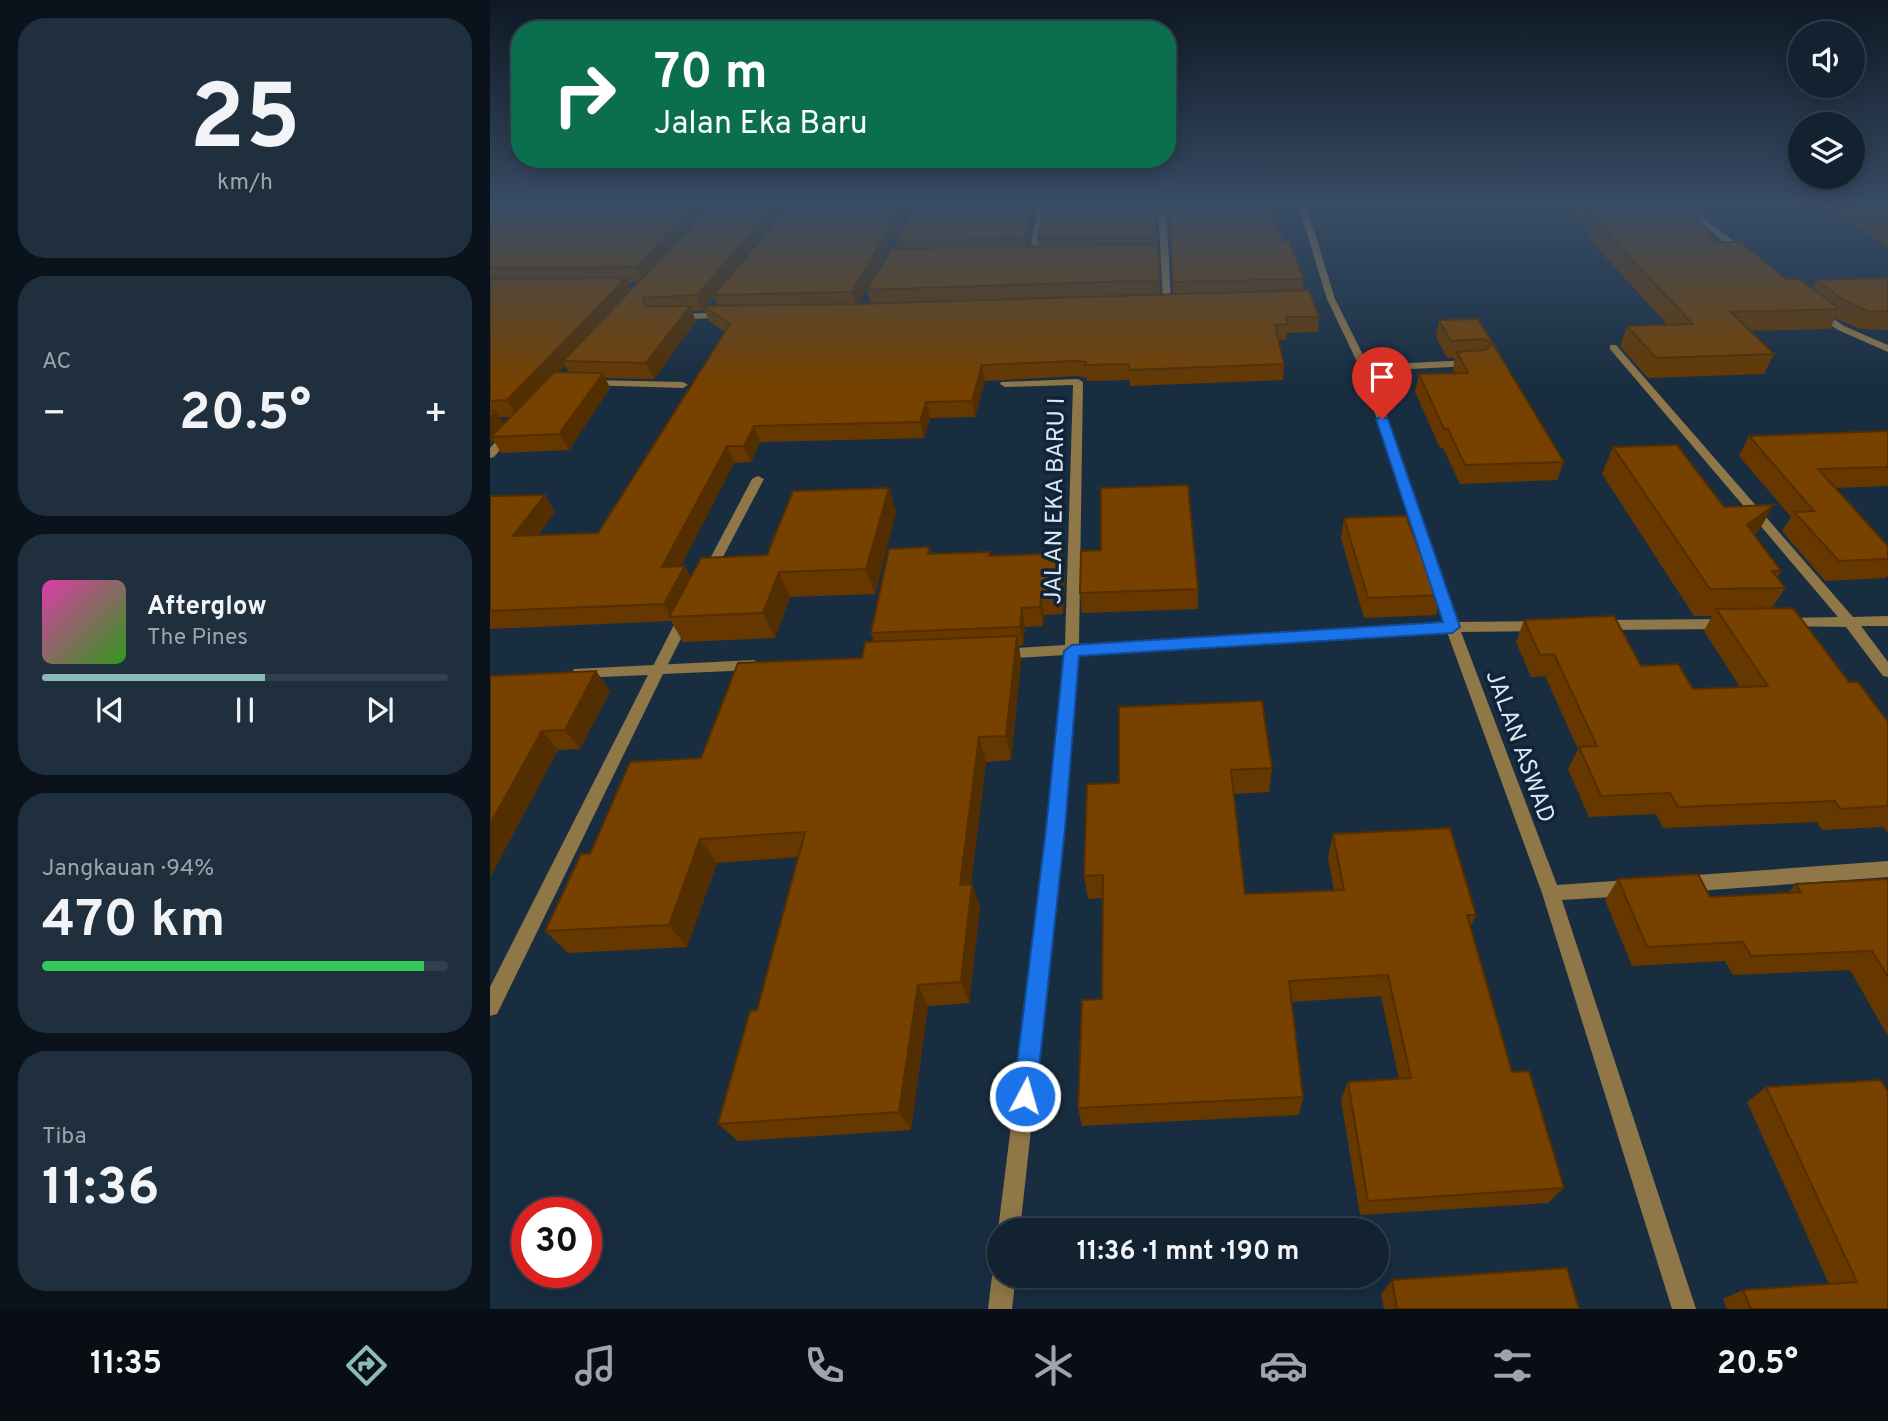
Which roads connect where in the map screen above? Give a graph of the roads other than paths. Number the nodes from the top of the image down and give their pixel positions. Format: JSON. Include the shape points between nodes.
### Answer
{"nodes":[{"id":1,"x":1165,"y":265,"type":"edge"},
{"id":2,"x":1316,"y":265,"type":"edge"},
{"id":3,"x":1167,"y":301,"type":"junction"},
{"id":4,"x":1181,"y":301,"type":"edge"},
{"id":5,"x":1153,"y":302,"type":"edge"},
{"id":6,"x":715,"y":307,"type":"edge"},
{"id":7,"x":1814,"y":308,"type":"edge"},
{"id":8,"x":721,"y":316,"type":"edge"},
{"id":9,"x":668,"y":317,"type":"edge"},
{"id":10,"x":707,"y":317,"type":"junction"},
{"id":11,"x":1613,"y":348,"type":"dead end"},
{"id":12,"x":1888,"y":349,"type":"edge"},
{"id":13,"x":1480,"y":362,"type":"edge"},
{"id":14,"x":1365,"y":368,"type":"junction"},
{"id":15,"x":582,"y":383,"type":"edge"},
{"id":16,"x":1005,"y":384,"type":"edge"},
{"id":17,"x":683,"y":385,"type":"dead end"},
{"id":18,"x":500,"y":422,"type":"dead end"},
{"id":19,"x":490,"y":455,"type":"edge"},
{"id":20,"x":758,"y":479,"type":"dead end"},
{"id":21,"x":1888,"y":621,"type":"edge"},
{"id":22,"x":1850,"y":622,"type":"junction"},
{"id":23,"x":1740,"y":623,"type":"edge"},
{"id":24,"x":1768,"y":623,"type":"edge"},
{"id":25,"x":1589,"y":625,"type":"edge"},
{"id":26,"x":1562,"y":626,"type":"edge"},
{"id":27,"x":1452,"y":627,"type":"junction"},
{"id":28,"x":1072,"y":651,"type":"junction"},
{"id":29,"x":989,"y":655,"type":"edge"},
{"id":30,"x":768,"y":665,"type":"edge"},
{"id":31,"x":658,"y":670,"type":"junction"},
{"id":32,"x":1888,"y":672,"type":"edge"},
{"id":33,"x":560,"y":673,"type":"edge"},
{"id":34,"x":1888,"y":869,"type":"edge"},
{"id":35,"x":1551,"y":893,"type":"junction"},
{"id":36,"x":490,"y":1007,"type":"edge"},
{"id":37,"x":1010,"y":1218,"type":"edge"},
{"id":38,"x":1003,"y":1288,"type":"edge"},
{"id":39,"x":1000,"y":1309,"type":"edge"},
{"id":40,"x":1684,"y":1309,"type":"edge"}],
"edges":[{"from":1,"to":3,"type":"street"},
{"from":2,"to":14,"type":"street","name":"JALAN ASWAD","via":[[1324,299]]},
{"from":3,"to":4,"type":"street"},
{"from":3,"to":5,"type":"street"},
{"from":6,"to":10,"type":"street"},
{"from":7,"to":12,"type":"street","via":[[1829,322]]},
{"from":8,"to":10,"type":"street"},
{"from":9,"to":10,"type":"street"},
{"from":11,"to":22,"type":"street"},
{"from":13,"to":14,"type":"street"},
{"from":14,"to":27,"type":"street","name":"JALAN ASWAD"},
{"from":15,"to":17,"type":"street"},
{"from":16,"to":28,"type":"street","name":"JALAN EKA BARU I","via":[[1078,382]]},
{"from":18,"to":19,"type":"street","via":[[519,422]]},
{"from":20,"to":31,"type":"street"},
{"from":21,"to":22,"type":"street"},
{"from":22,"to":24,"type":"street"},
{"from":22,"to":32,"type":"street"},
{"from":23,"to":25,"type":"street"},
{"from":26,"to":27,"type":"street"},
{"from":27,"to":28,"type":"street"},
{"from":27,"to":35,"type":"street","name":"JALAN ASWAD"},
{"from":28,"to":29,"type":"street"},
{"from":28,"to":37,"type":"street"},
{"from":30,"to":31,"type":"street"},
{"from":31,"to":33,"type":"street"},
{"from":31,"to":36,"type":"street"},
{"from":34,"to":35,"type":"street"},
{"from":35,"to":40,"type":"street","name":"JALAN ASWAD"},
{"from":38,"to":39,"type":"street"}]}
